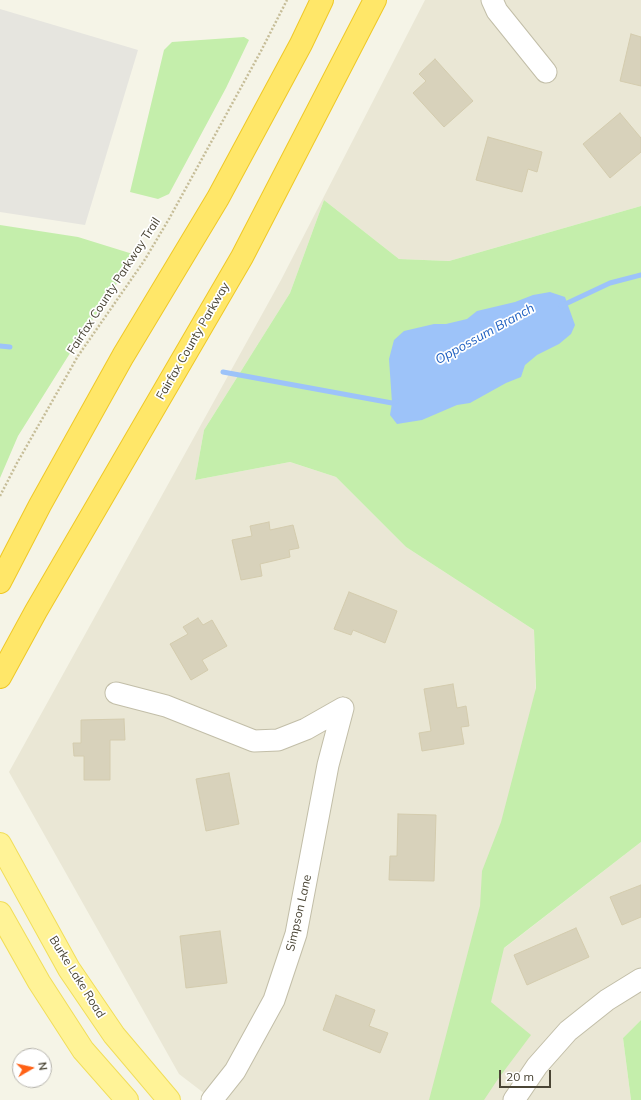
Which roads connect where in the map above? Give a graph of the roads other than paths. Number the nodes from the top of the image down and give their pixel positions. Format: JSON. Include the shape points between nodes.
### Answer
{"nodes":[{"id":1,"x":322,"y":0,"type":"edge"},
{"id":2,"x":375,"y":0,"type":"edge"},
{"id":3,"x":492,"y":0,"type":"edge"},
{"id":4,"x":546,"y":72,"type":"dead end"},
{"id":5,"x":40,"y":505,"type":"junction"},
{"id":6,"x":0,"y":559,"type":"edge"},
{"id":7,"x":0,"y":582,"type":"edge"},
{"id":8,"x":0,"y":677,"type":"edge"},
{"id":9,"x":116,"y":694,"type":"dead end"},
{"id":10,"x":0,"y":844,"type":"edge"},
{"id":11,"x":0,"y":913,"type":"edge"},
{"id":12,"x":641,"y":979,"type":"edge"},
{"id":13,"x":127,"y":1100,"type":"edge"},
{"id":14,"x":170,"y":1100,"type":"edge"},
{"id":15,"x":212,"y":1100,"type":"edge"},
{"id":16,"x":514,"y":1100,"type":"edge"}],
"edges":[{"from":1,"to":5,"type":"highway","via":[[218,198],[123,356]]},
{"from":2,"to":8,"type":"highway","name":"Fairfax County Parkway","via":[[242,257]]},
{"from":3,"to":4,"type":"street","via":[[497,11]]},
{"from":5,"to":6,"type":"highway"},
{"from":5,"to":7,"type":"highway"},
{"from":9,"to":15,"type":"street","name":"Simpson Lane","via":[[166,706],[254,740],[278,740],[306,729],[343,708],[328,765],[296,934],[274,1000],[235,1071]]},
{"from":10,"to":14,"type":"main road","name":"Burke Lake Road","via":[[69,968],[114,1035]]},
{"from":11,"to":13,"type":"main road","via":[[38,982],[83,1050]]},
{"from":12,"to":16,"type":"street","via":[[607,1000],[568,1031],[538,1066]]}]}
